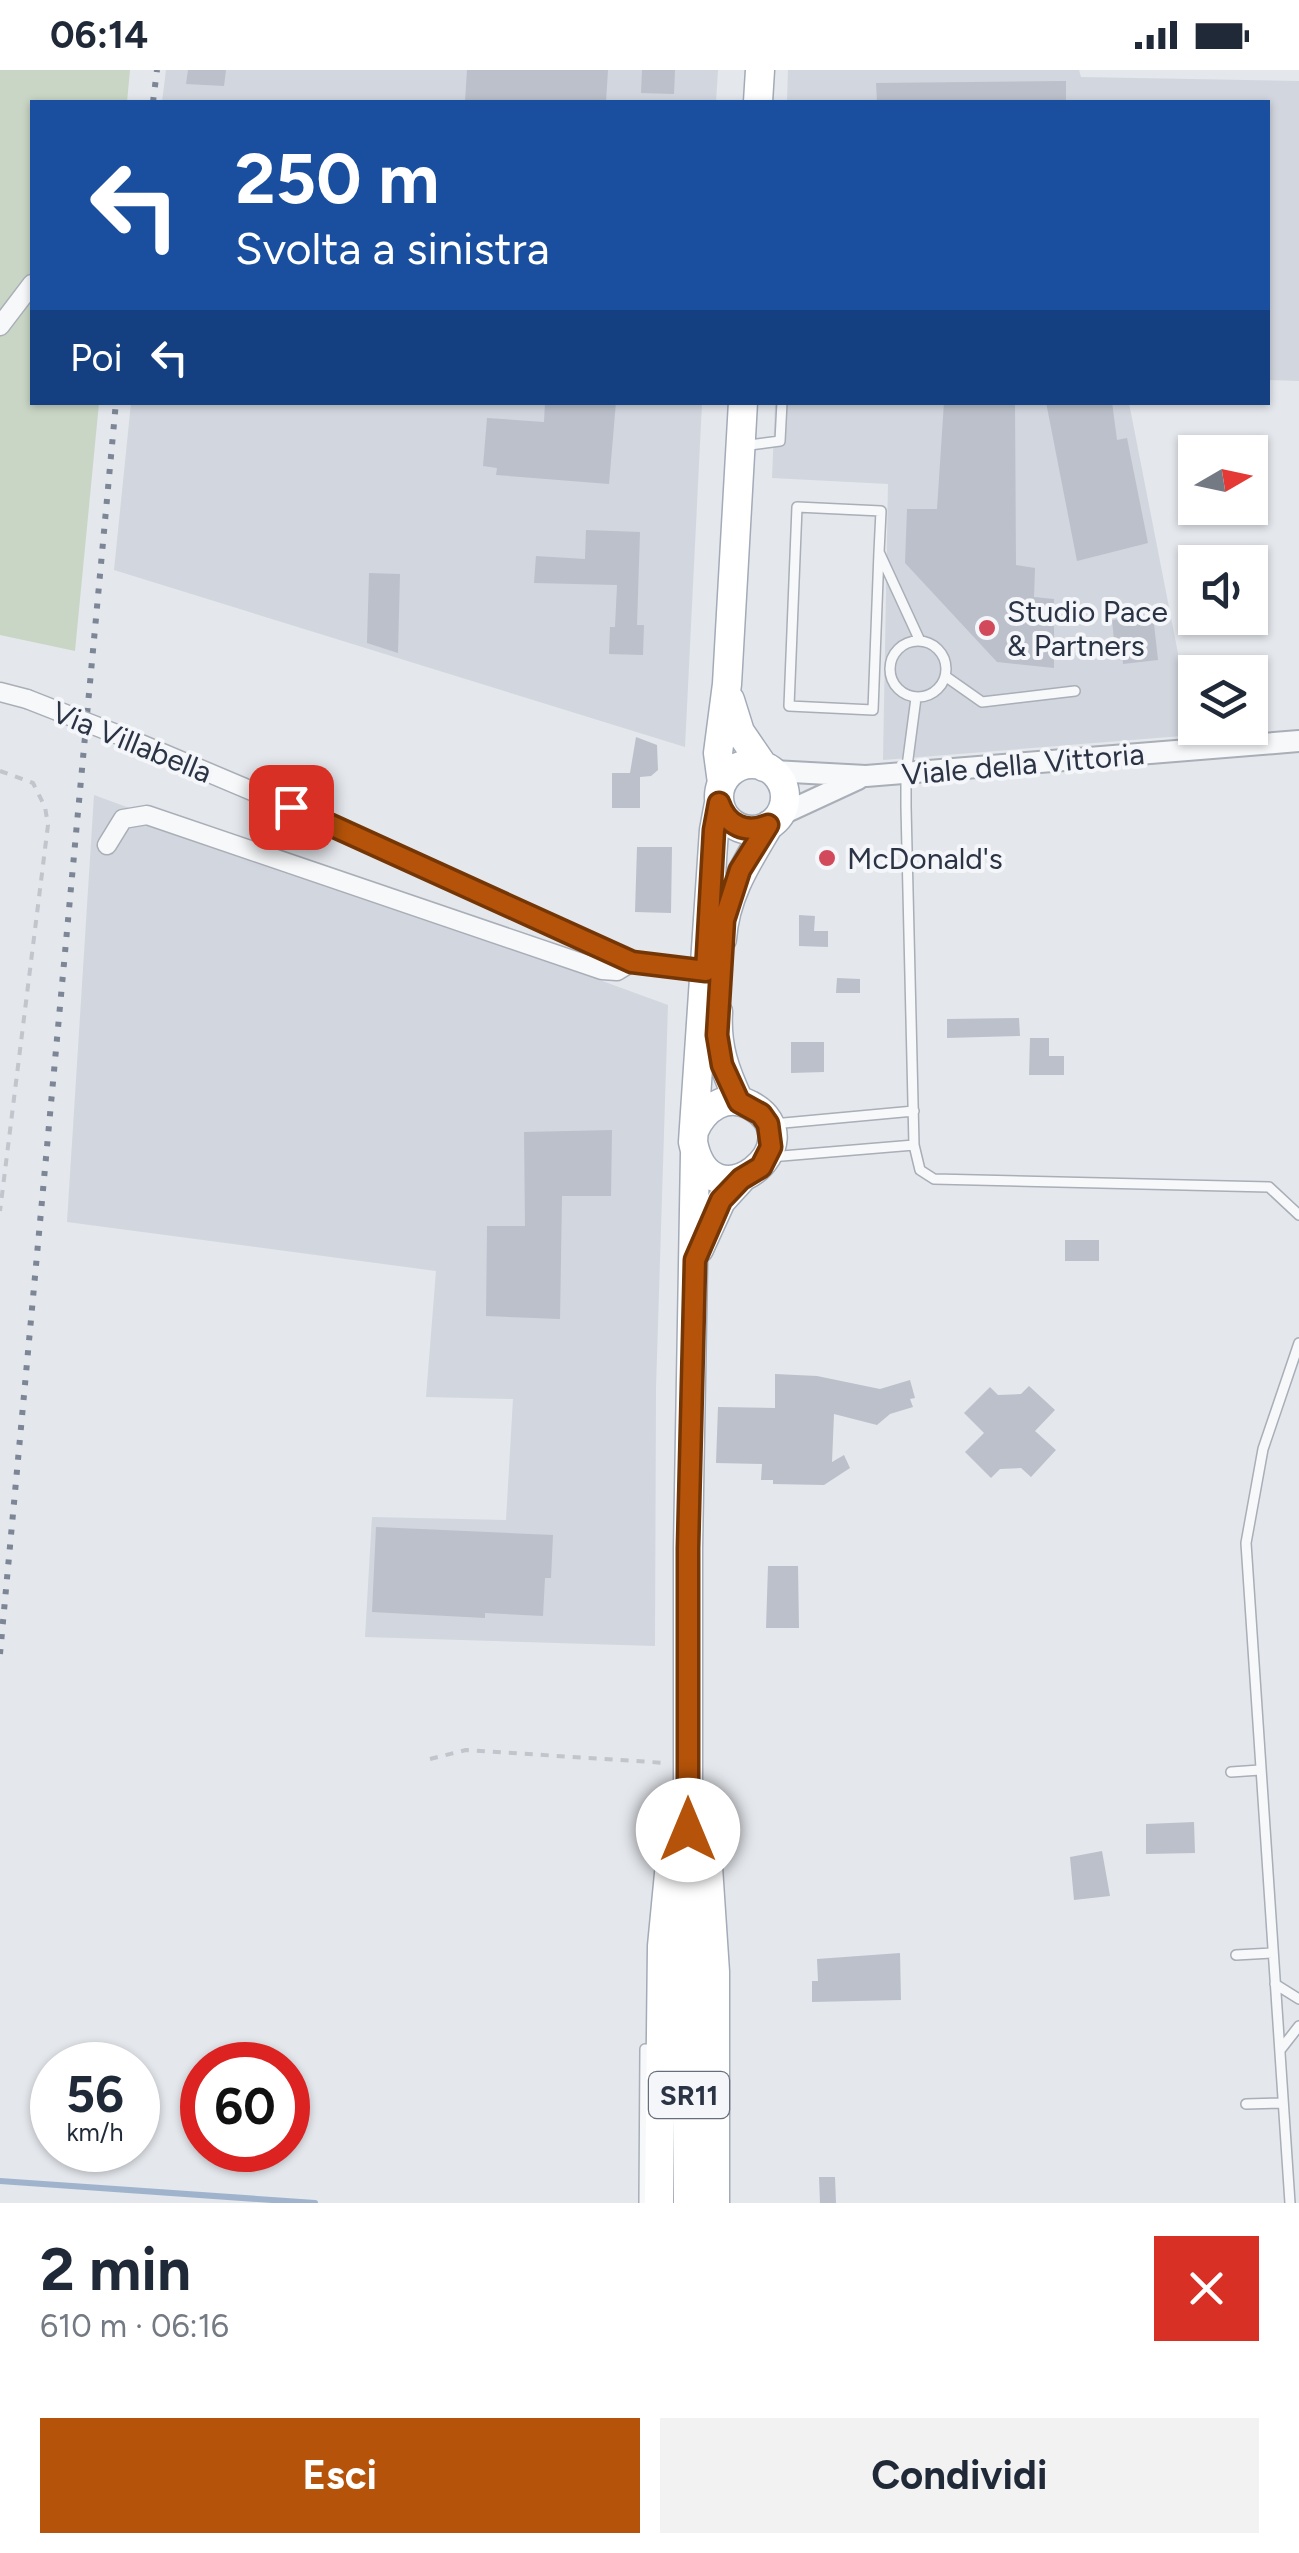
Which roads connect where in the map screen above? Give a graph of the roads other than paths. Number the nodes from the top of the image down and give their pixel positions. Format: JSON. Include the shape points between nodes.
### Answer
{"nodes":[{"id":1,"x":760,"y":70,"type":"edge"},
{"id":2,"x":758,"y":100,"type":"edge"},
{"id":3,"x":30,"y":287,"type":"edge"},
{"id":4,"x":0,"y":326,"type":"edge"},
{"id":5,"x":743,"y":405,"type":"edge"},
{"id":6,"x":782,"y":405,"type":"edge"},
{"id":7,"x":741,"y":446,"type":"junction"},
{"id":8,"x":879,"y":552,"type":"junction"},
{"id":9,"x":920,"y":640,"type":"junction"},
{"id":10,"x":945,"y":676,"type":"junction"},
{"id":11,"x":874,"y":680,"type":"junction"},
{"id":12,"x":892,"y":681,"type":"junction"},
{"id":13,"x":727,"y":684,"type":"junction"},
{"id":14,"x":1076,"y":690,"type":"dead end"},
{"id":15,"x":0,"y":692,"type":"edge"},
{"id":16,"x":916,"y":698,"type":"junction"},
{"id":17,"x":1299,"y":741,"type":"edge"},
{"id":18,"x":768,"y":769,"type":"junction"},
{"id":19,"x":906,"y":774,"type":"junction"},
{"id":20,"x":866,"y":776,"type":"junction"},
{"id":21,"x":720,"y":793,"type":"junction"},
{"id":22,"x":773,"y":820,"type":"junction"},
{"id":23,"x":107,"y":845,"type":"dead end"},
{"id":24,"x":632,"y":962,"type":"junction"},
{"id":25,"x":706,"y":971,"type":"junction"},
{"id":26,"x":739,"y":1102,"type":"junction"},
{"id":27,"x":914,"y":1111,"type":"junction"},
{"id":28,"x":768,"y":1124,"type":"junction"},
{"id":29,"x":694,"y":1142,"type":"junction"},
{"id":30,"x":914,"y":1144,"type":"junction"},
{"id":31,"x":768,"y":1158,"type":"junction"},
{"id":32,"x":741,"y":1179,"type":"junction"},
{"id":33,"x":1299,"y":1215,"type":"edge"},
{"id":34,"x":695,"y":1260,"type":"junction"},
{"id":35,"x":1299,"y":1343,"type":"edge"},
{"id":36,"x":688,"y":1712,"type":"junction"},
{"id":37,"x":1260,"y":1770,"type":"junction"},
{"id":38,"x":1231,"y":1772,"type":"dead end"},
{"id":39,"x":1273,"y":1953,"type":"junction"},
{"id":40,"x":1236,"y":1955,"type":"dead end"},
{"id":41,"x":1275,"y":1984,"type":"junction"},
{"id":42,"x":1299,"y":1999,"type":"edge"},
{"id":43,"x":1299,"y":2026,"type":"edge"},
{"id":44,"x":661,"y":2049,"type":"junction"},
{"id":45,"x":1280,"y":2051,"type":"junction"},
{"id":46,"x":1283,"y":2103,"type":"junction"},
{"id":47,"x":1246,"y":2104,"type":"dead end"},
{"id":48,"x":644,"y":2203,"type":"edge"},
{"id":49,"x":659,"y":2203,"type":"edge"},
{"id":50,"x":688,"y":2203,"type":"edge"},
{"id":51,"x":715,"y":2203,"type":"edge"},
{"id":52,"x":1291,"y":2203,"type":"edge"}],
"edges":[{"from":1,"to":2,"type":"main road"},
{"from":3,"to":4,"type":"street"},
{"from":5,"to":7,"type":"main road"},
{"from":6,"to":7,"type":"lane","via":[[780,441]]},
{"from":7,"to":13,"type":"main road"},
{"from":8,"to":9,"type":"lane"},
{"from":8,"to":11,"type":"lane"},
{"from":8,"to":11,"type":"lane","via":[[881,511],[796,507],[789,706],[873,710]]},
{"from":9,"to":10,"type":"lane","via":[[944,656]]},
{"from":9,"to":12,"type":"lane","via":[[894,653]]},
{"from":10,"to":14,"type":"lane","via":[[982,702]]},
{"from":10,"to":16,"type":"lane","via":[[934,692]]},
{"from":11,"to":12,"type":"lane"},
{"from":12,"to":16,"type":"lane"},
{"from":13,"to":18,"type":"main road","via":[[740,732]]},
{"from":13,"to":21,"type":"main road"},
{"from":15,"to":24,"type":"street","name":"Via Villabella","bridge":true,"via":[[130,738]]},
{"from":16,"to":19,"type":"lane"},
{"from":17,"to":19,"type":"street","name":"Viale della Vittoria"},
{"from":18,"to":20,"type":"street","name":"Viale della Vittoria"},
{"from":18,"to":21,"type":"main road","via":[[735,768]]},
{"from":18,"to":22,"type":"main road","via":[[784,798]]},
{"from":19,"to":20,"type":"street","name":"Viale della Vittoria"},
{"from":19,"to":27,"type":"lane"},
{"from":20,"to":22,"type":"street","name":"Viale della Vittoria"},
{"from":21,"to":22,"type":"main road","via":[[728,819],[743,828]]},
{"from":21,"to":25,"type":"main road"},
{"from":22,"to":26,"type":"main road","via":[[740,870],[724,920],[717,1035]]},
{"from":23,"to":24,"type":"street","via":[[124,819],[147,814],[602,970]]},
{"from":24,"to":25,"type":"street","name":"Via Villabella"},
{"from":25,"to":29,"type":"main road"},
{"from":26,"to":28,"type":"main road"},
{"from":26,"to":29,"type":"main road","via":[[706,1111]]},
{"from":27,"to":28,"type":"lane"},
{"from":27,"to":30,"type":"lane"},
{"from":28,"to":31,"type":"main road"},
{"from":29,"to":32,"type":"main road","via":[[700,1163],[718,1177]]},
{"from":29,"to":34,"type":"main road"},
{"from":30,"to":31,"type":"lane"},
{"from":30,"to":33,"type":"lane","via":[[920,1170],[934,1179],[1270,1188]]},
{"from":31,"to":32,"type":"main road"},
{"from":32,"to":34,"type":"main road","via":[[721,1200]]},
{"from":34,"to":36,"type":"main road"},
{"from":35,"to":37,"type":"lane","via":[[1264,1449],[1246,1543]]},
{"from":36,"to":44,"type":"main road","via":[[662,1946]]},
{"from":36,"to":50,"type":"main road","number":"SR11"},
{"from":36,"to":51,"type":"main road","via":[[709,1862]]},
{"from":37,"to":38,"type":"lane"},
{"from":37,"to":39,"type":"lane"},
{"from":39,"to":40,"type":"lane"},
{"from":39,"to":41,"type":"lane"},
{"from":41,"to":42,"type":"lane"},
{"from":41,"to":45,"type":"lane"},
{"from":43,"to":45,"type":"lane"},
{"from":44,"to":48,"type":"lane","via":[[645,2049]]},
{"from":44,"to":49,"type":"main road"},
{"from":45,"to":46,"type":"lane"},
{"from":46,"to":47,"type":"lane"},
{"from":46,"to":52,"type":"lane"}]}
